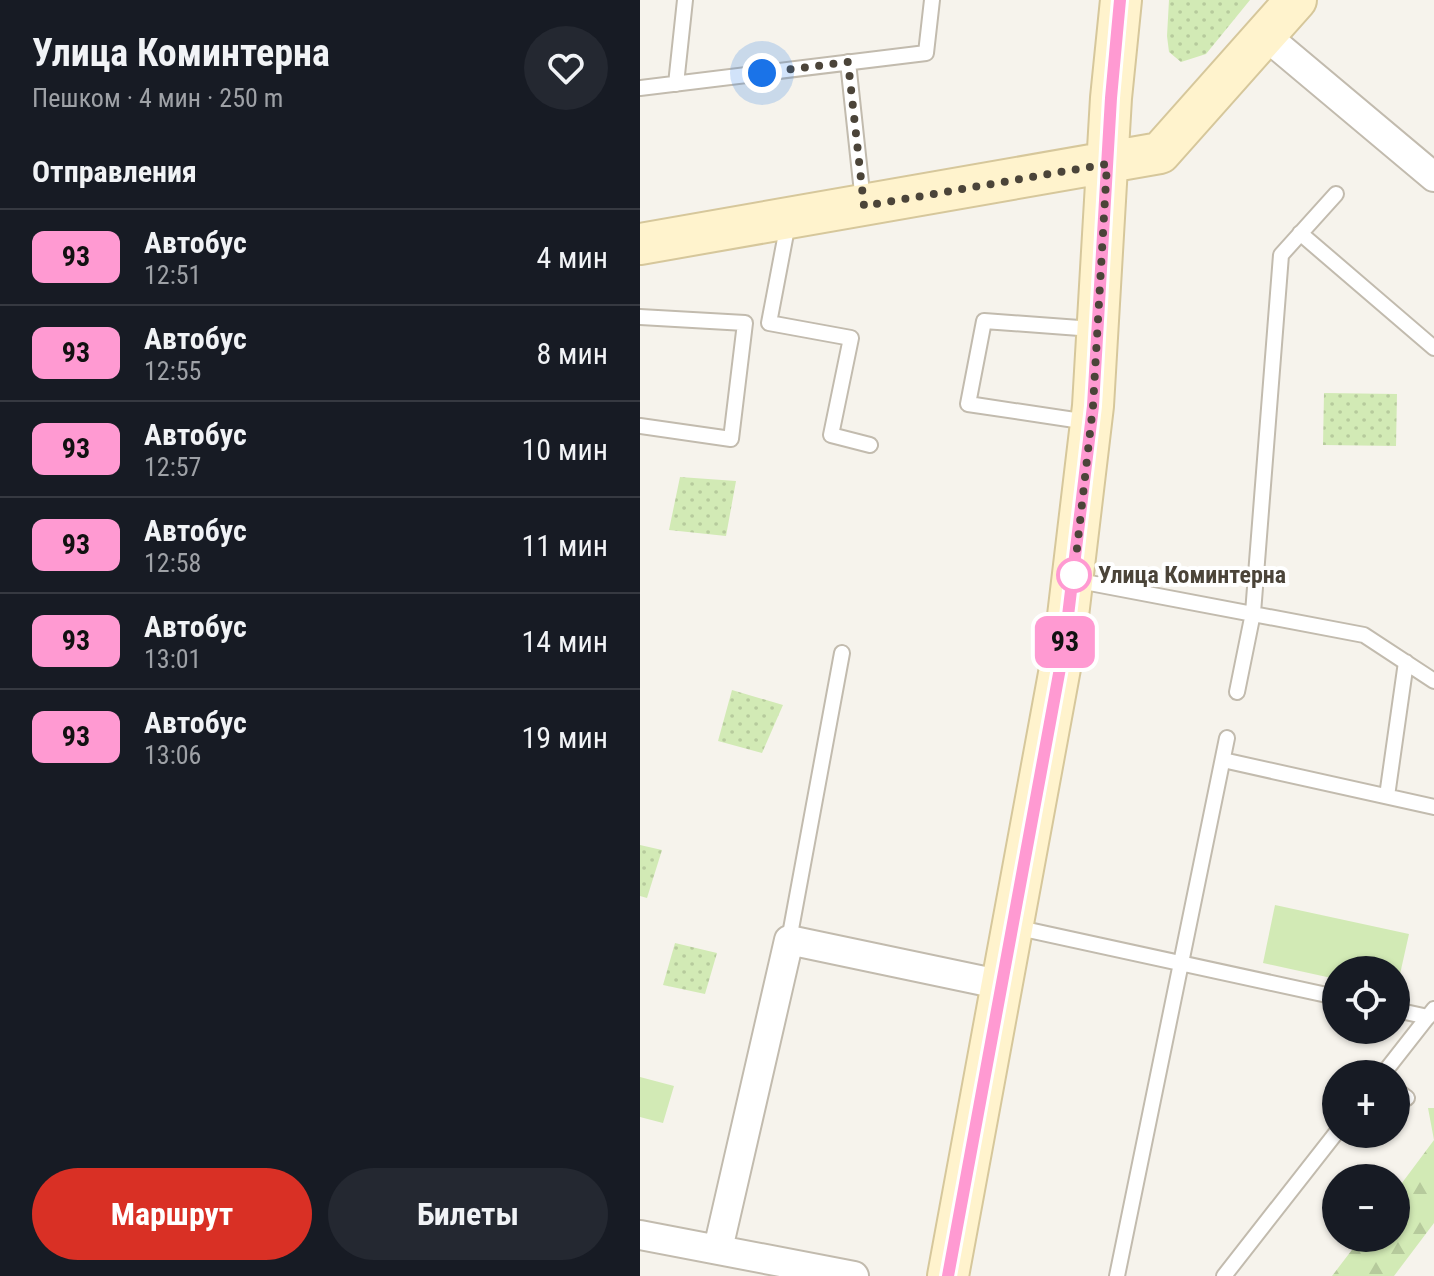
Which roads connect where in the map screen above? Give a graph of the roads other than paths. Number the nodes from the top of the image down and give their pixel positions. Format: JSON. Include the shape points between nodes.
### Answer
{"nodes":[{"id":1,"x":685,"y":0,"type":"edge"},
{"id":2,"x":932,"y":0,"type":"edge"},
{"id":3,"x":1121,"y":0,"type":"edge"},
{"id":4,"x":1296,"y":0,"type":"edge"},
{"id":5,"x":1266,"y":36,"type":"junction"},
{"id":6,"x":848,"y":62,"type":"junction"},
{"id":7,"x":676,"y":84,"type":"junction"},
{"id":8,"x":640,"y":88,"type":"edge"},
{"id":9,"x":1107,"y":164,"type":"junction"},
{"id":10,"x":1434,"y":177,"type":"edge"},
{"id":11,"x":1336,"y":194,"type":"dead end"},
{"id":12,"x":864,"y":206,"type":"junction"},
{"id":13,"x":788,"y":219,"type":"junction"},
{"id":14,"x":1300,"y":233,"type":"junction"},
{"id":15,"x":640,"y":244,"type":"edge"},
{"id":16,"x":640,"y":317,"type":"edge"},
{"id":17,"x":1098,"y":329,"type":"junction"},
{"id":18,"x":1434,"y":348,"type":"edge"},
{"id":19,"x":1092,"y":422,"type":"junction"},
{"id":20,"x":640,"y":426,"type":"edge"},
{"id":21,"x":870,"y":445,"type":"dead end"},
{"id":22,"x":1073,"y":580,"type":"junction"},
{"id":23,"x":1253,"y":613,"type":"junction"},
{"id":24,"x":842,"y":653,"type":"dead end"},
{"id":25,"x":1406,"y":662,"type":"junction"},
{"id":26,"x":1434,"y":681,"type":"edge"},
{"id":27,"x":1237,"y":692,"type":"dead end"},
{"id":28,"x":1227,"y":738,"type":"dead end"},
{"id":29,"x":1223,"y":760,"type":"junction"},
{"id":30,"x":1387,"y":796,"type":"junction"},
{"id":31,"x":1434,"y":807,"type":"edge"},
{"id":32,"x":1014,"y":927,"type":"junction"},
{"id":33,"x":789,"y":940,"type":"junction"},
{"id":34,"x":1181,"y":963,"type":"junction"},
{"id":35,"x":1003,"y":985,"type":"junction"},
{"id":36,"x":1322,"y":994,"type":"edge"},
{"id":37,"x":1410,"y":1011,"type":"edge"},
{"id":38,"x":1431,"y":1013,"type":"edge"},
{"id":39,"x":1394,"y":1060,"type":"edge"},
{"id":40,"x":1324,"y":1148,"type":"edge"},
{"id":41,"x":640,"y":1235,"type":"edge"},
{"id":42,"x":718,"y":1249,"type":"junction"},
{"id":43,"x":854,"y":1276,"type":"edge"},
{"id":44,"x":948,"y":1276,"type":"edge"},
{"id":45,"x":1117,"y":1276,"type":"edge"},
{"id":46,"x":1224,"y":1276,"type":"edge"}],
"edges":[{"from":1,"to":7,"type":"lane"},
{"from":2,"to":6,"type":"lane","via":[[926,53]]},
{"from":3,"to":9,"type":"main road"},
{"from":4,"to":5,"type":"main road"},
{"from":5,"to":9,"type":"main road","via":[[1160,153]]},
{"from":5,"to":10,"type":"street"},
{"from":6,"to":7,"type":"lane"},
{"from":6,"to":12,"type":"lane"},
{"from":7,"to":8,"type":"lane"},
{"from":9,"to":12,"type":"main road"},
{"from":9,"to":17,"type":"main road"},
{"from":11,"to":14,"type":"lane"},
{"from":12,"to":13,"type":"main road"},
{"from":13,"to":15,"type":"main road"},
{"from":13,"to":21,"type":"lane","via":[[769,323],[851,338],[831,435]]},
{"from":14,"to":18,"type":"lane"},
{"from":14,"to":23,"type":"lane","via":[[1281,255]]},
{"from":16,"to":20,"type":"lane","via":[[745,323],[731,439]]},
{"from":17,"to":19,"type":"main road"},
{"from":17,"to":19,"type":"lane","via":[[984,321],[968,404]]},
{"from":19,"to":22,"type":"main road"},
{"from":22,"to":23,"type":"lane"},
{"from":22,"to":32,"type":"main road"},
{"from":23,"to":25,"type":"lane","via":[[1364,635]]},
{"from":23,"to":27,"type":"lane"},
{"from":24,"to":33,"type":"lane"},
{"from":25,"to":26,"type":"lane"},
{"from":25,"to":30,"type":"lane"},
{"from":28,"to":29,"type":"lane"},
{"from":29,"to":30,"type":"lane"},
{"from":29,"to":34,"type":"lane"},
{"from":30,"to":31,"type":"lane"},
{"from":32,"to":34,"type":"lane"},
{"from":32,"to":35,"type":"main road"},
{"from":33,"to":35,"type":"street"},
{"from":33,"to":42,"type":"street"},
{"from":34,"to":36,"type":"lane"},
{"from":34,"to":45,"type":"lane"},
{"from":35,"to":44,"type":"main road"},
{"from":37,"to":38,"type":"lane"},
{"from":38,"to":39,"type":"lane"},
{"from":40,"to":46,"type":"lane"},
{"from":41,"to":42,"type":"street"},
{"from":42,"to":43,"type":"street"}]}
